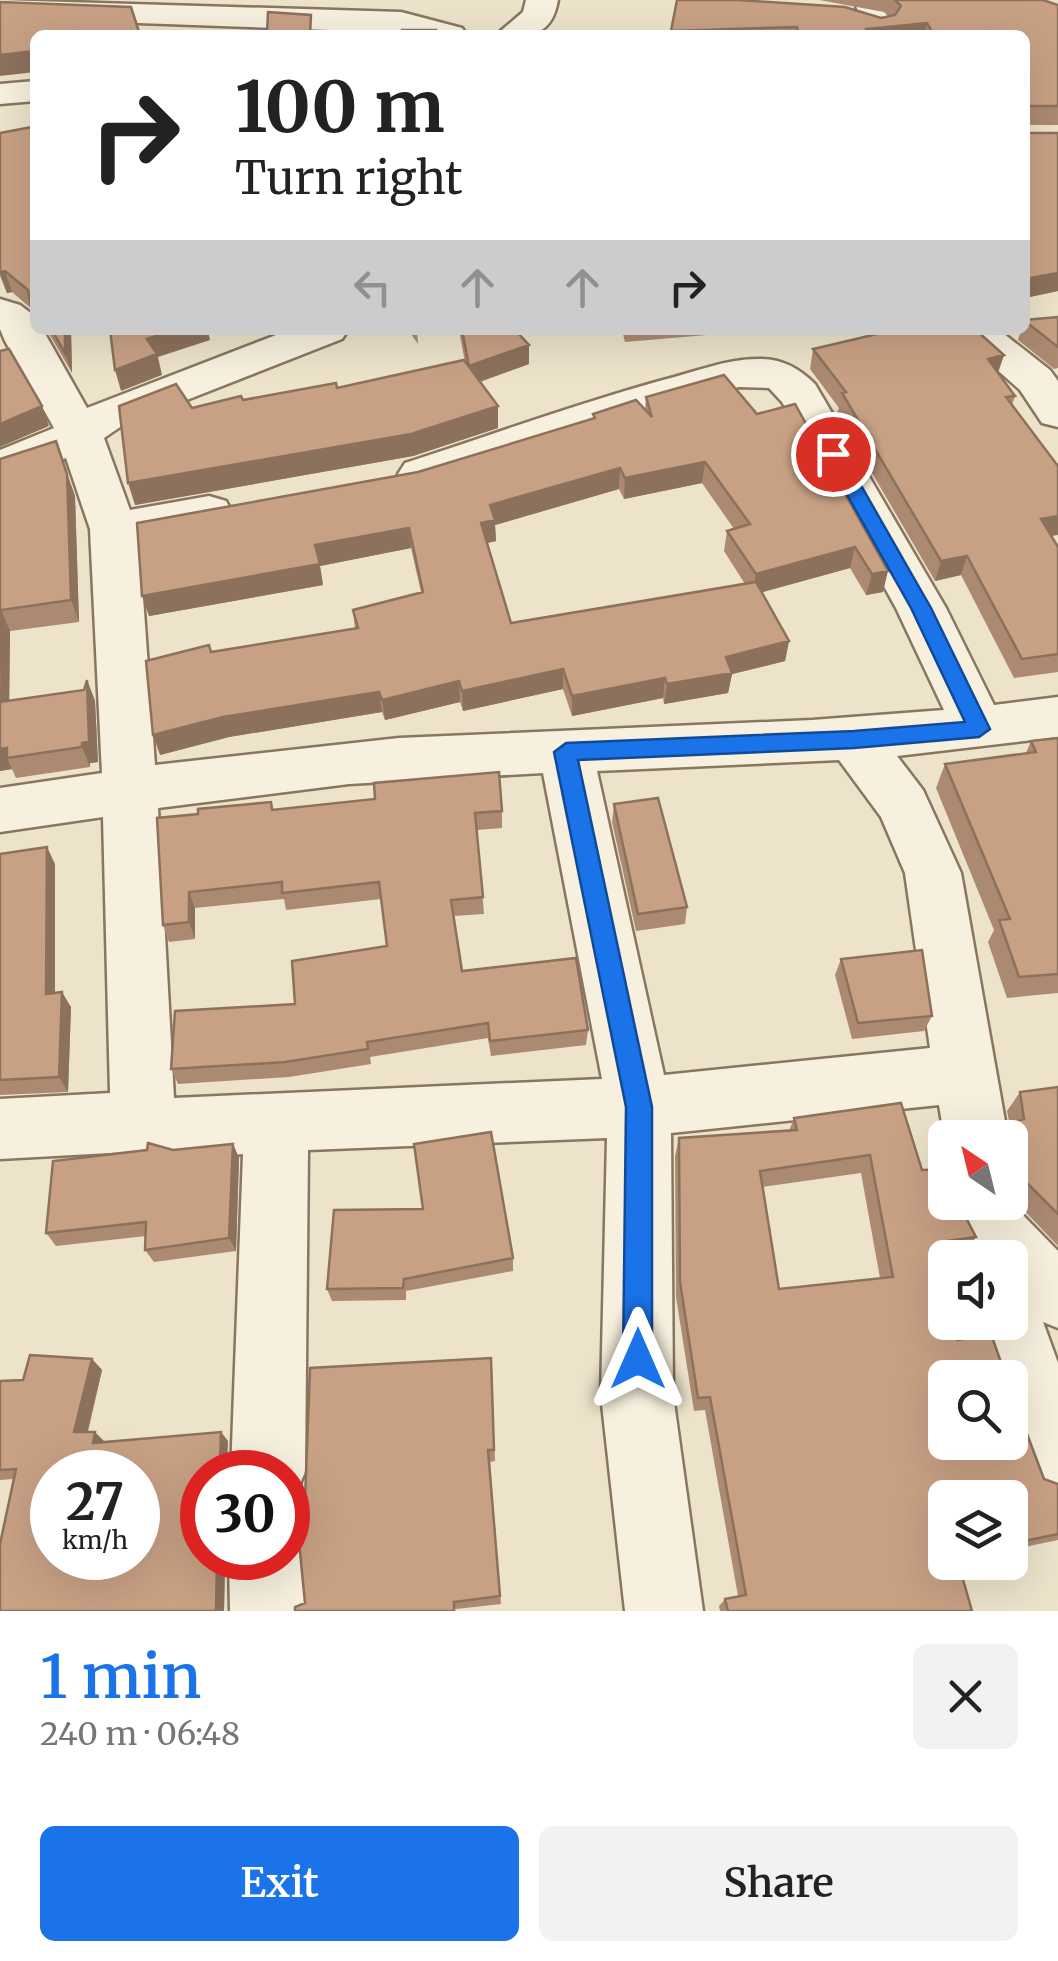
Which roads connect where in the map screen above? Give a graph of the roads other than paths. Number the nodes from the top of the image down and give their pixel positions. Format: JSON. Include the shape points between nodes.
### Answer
{"nodes":[{"id":1,"x":542,"y":0,"type":"edge"},
{"id":2,"x":142,"y":6,"type":"edge"},
{"id":3,"x":0,"y":8,"type":"edge"},
{"id":4,"x":410,"y":11,"type":"edge"},
{"id":5,"x":520,"y":30,"type":"edge"},
{"id":6,"x":30,"y":92,"type":"edge"},
{"id":7,"x":0,"y":94,"type":"edge"},
{"id":8,"x":23,"y":327,"type":"edge"},
{"id":9,"x":314,"y":335,"type":"edge"},
{"id":10,"x":978,"y":335,"type":"edge"},
{"id":11,"x":1050,"y":391,"type":"edge"},
{"id":12,"x":80,"y":434,"type":"junction"},
{"id":13,"x":0,"y":465,"type":"edge"},
{"id":14,"x":381,"y":481,"type":"edge"},
{"id":15,"x":247,"y":505,"type":"edge"},
{"id":16,"x":114,"y":530,"type":"junction"},
{"id":17,"x":1058,"y":717,"type":"edge"},
{"id":18,"x":979,"y":729,"type":"junction"},
{"id":19,"x":854,"y":740,"type":"junction"},
{"id":20,"x":566,"y":752,"type":"junction"},
{"id":21,"x":130,"y":792,"type":"junction"},
{"id":22,"x":0,"y":810,"type":"edge"},
{"id":23,"x":966,"y":1073,"type":"junction"},
{"id":24,"x":639,"y":1107,"type":"junction"},
{"id":25,"x":973,"y":1120,"type":"edge"},
{"id":26,"x":146,"y":1121,"type":"junction"},
{"id":27,"x":276,"y":1122,"type":"junction"},
{"id":28,"x":0,"y":1129,"type":"edge"},
{"id":29,"x":989,"y":1229,"type":"edge"},
{"id":30,"x":1058,"y":1294,"type":"edge"},
{"id":31,"x":1014,"y":1340,"type":"edge"},
{"id":32,"x":269,"y":1450,"type":"edge"},
{"id":33,"x":1058,"y":1462,"type":"edge"},
{"id":34,"x":267,"y":1580,"type":"edge"},
{"id":35,"x":268,"y":1611,"type":"edge"},
{"id":36,"x":664,"y":1611,"type":"edge"}],
"edges":[{"from":1,"to":5,"type":"street","via":[[539,16]]},
{"from":2,"to":3,"type":"street"},
{"from":2,"to":4,"type":"street"},
{"from":6,"to":7,"type":"street"},
{"from":8,"to":12,"type":"street"},
{"from":9,"to":12,"type":"street","via":[[108,415]]},
{"from":10,"to":11,"type":"street"},
{"from":12,"to":13,"type":"street"},
{"from":12,"to":16,"type":"street"},
{"from":14,"to":18,"type":"street","via":[[738,374],[784,378],[800,394],[921,608]]},
{"from":15,"to":16,"type":"street"},
{"from":16,"to":21,"type":"street"},
{"from":17,"to":18,"type":"street"},
{"from":18,"to":19,"type":"street"},
{"from":19,"to":20,"type":"street"},
{"from":19,"to":23,"type":"street","via":[[904,806],[934,873]]},
{"from":20,"to":21,"type":"street","via":[[396,759]]},
{"from":20,"to":24,"type":"street"},
{"from":21,"to":22,"type":"street"},
{"from":21,"to":26,"type":"street"},
{"from":23,"to":24,"type":"street"},
{"from":23,"to":25,"type":"street"},
{"from":24,"to":27,"type":"street"},
{"from":24,"to":36,"type":"street","via":[[637,1395]]},
{"from":26,"to":27,"type":"street","via":[[180,1130]]},
{"from":26,"to":28,"type":"street"},
{"from":27,"to":32,"type":"street"},
{"from":29,"to":30,"type":"street"},
{"from":31,"to":33,"type":"street"},
{"from":34,"to":35,"type":"street"}]}
